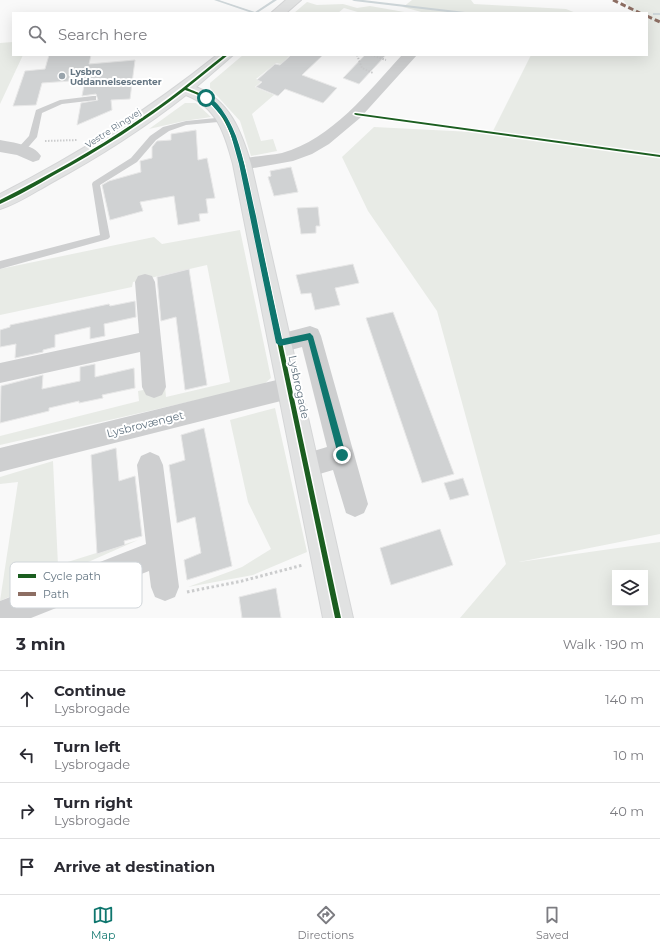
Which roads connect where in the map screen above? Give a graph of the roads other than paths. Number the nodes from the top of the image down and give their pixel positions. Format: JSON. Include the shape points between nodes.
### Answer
{"nodes":[{"id":1,"x":294,"y":0,"type":"edge"},
{"id":2,"x":279,"y":12,"type":"edge"},
{"id":3,"x":225,"y":56,"type":"edge"},
{"id":4,"x":409,"y":56,"type":"edge"},
{"id":5,"x":184,"y":88,"type":"junction"},
{"id":6,"x":93,"y":98,"type":"dead end"},
{"id":7,"x":226,"y":119,"type":"junction"},
{"id":8,"x":0,"y":146,"type":"edge"},
{"id":9,"x":27,"y":149,"type":"joint"},
{"id":10,"x":242,"y":164,"type":"junction"},
{"id":11,"x":0,"y":202,"type":"edge"},
{"id":12,"x":0,"y":265,"type":"edge"},
{"id":13,"x":145,"y":282,"type":"dead end"},
{"id":14,"x":150,"y":340,"type":"junction"},
{"id":15,"x":280,"y":343,"type":"junction"},
{"id":16,"x":0,"y":373,"type":"edge"},
{"id":17,"x":154,"y":387,"type":"dead end"},
{"id":18,"x":289,"y":388,"type":"junction"},
{"id":19,"x":342,"y":455,"type":"junction"},
{"id":20,"x":0,"y":460,"type":"edge"},
{"id":21,"x":150,"y":465,"type":"dead end"},
{"id":22,"x":306,"y":465,"type":"junction"},
{"id":23,"x":355,"y":504,"type":"dead end"},
{"id":24,"x":162,"y":552,"type":"junction"},
{"id":25,"x":137,"y":562,"type":"edge"},
{"id":26,"x":165,"y":586,"type":"road end"},
{"id":27,"x":20,"y":608,"type":"edge"},
{"id":28,"x":0,"y":616,"type":"edge"},
{"id":29,"x":338,"y":618,"type":"edge"}],
"edges":[{"from":1,"to":2,"type":"street"},
{"from":3,"to":5,"type":"street","name":"Vestre Ringvej"},
{"from":4,"to":10,"type":"street","via":[[339,130],[287,157]]},
{"from":5,"to":7,"type":"street","name":"Lysbrogade","via":[[206,98]]},
{"from":5,"to":11,"type":"street","name":"Vestre Ringvej","via":[[62,170]]},
{"from":6,"to":9,"type":"lane","via":[[60,102],[39,112],[33,137]]},
{"from":7,"to":10,"type":"street","name":"Lysbrogade"},
{"from":7,"to":12,"type":"lane","via":[[186,123],[166,129],[153,138],[134,160],[96,184],[105,237]]},
{"from":8,"to":9,"type":"street"},
{"from":10,"to":15,"type":"street","name":"Lysbrogade"},
{"from":13,"to":14,"type":"street"},
{"from":14,"to":16,"type":"street"},
{"from":14,"to":17,"type":"street"},
{"from":15,"to":18,"type":"street","name":"Lysbrogade"},
{"from":15,"to":19,"type":"street","name":"Lysbrogade","via":[[310,336]]},
{"from":18,"to":20,"type":"street","name":"Lysbrovænget"},
{"from":18,"to":22,"type":"street","name":"Lysbrogade"},
{"from":19,"to":22,"type":"street"},
{"from":19,"to":23,"type":"street","name":"Lysbrogade"},
{"from":21,"to":24,"type":"street"},
{"from":22,"to":29,"type":"street","name":"Lysbrogade"},
{"from":24,"to":25,"type":"street"},
{"from":24,"to":26,"type":"street"},
{"from":27,"to":28,"type":"street"}]}
